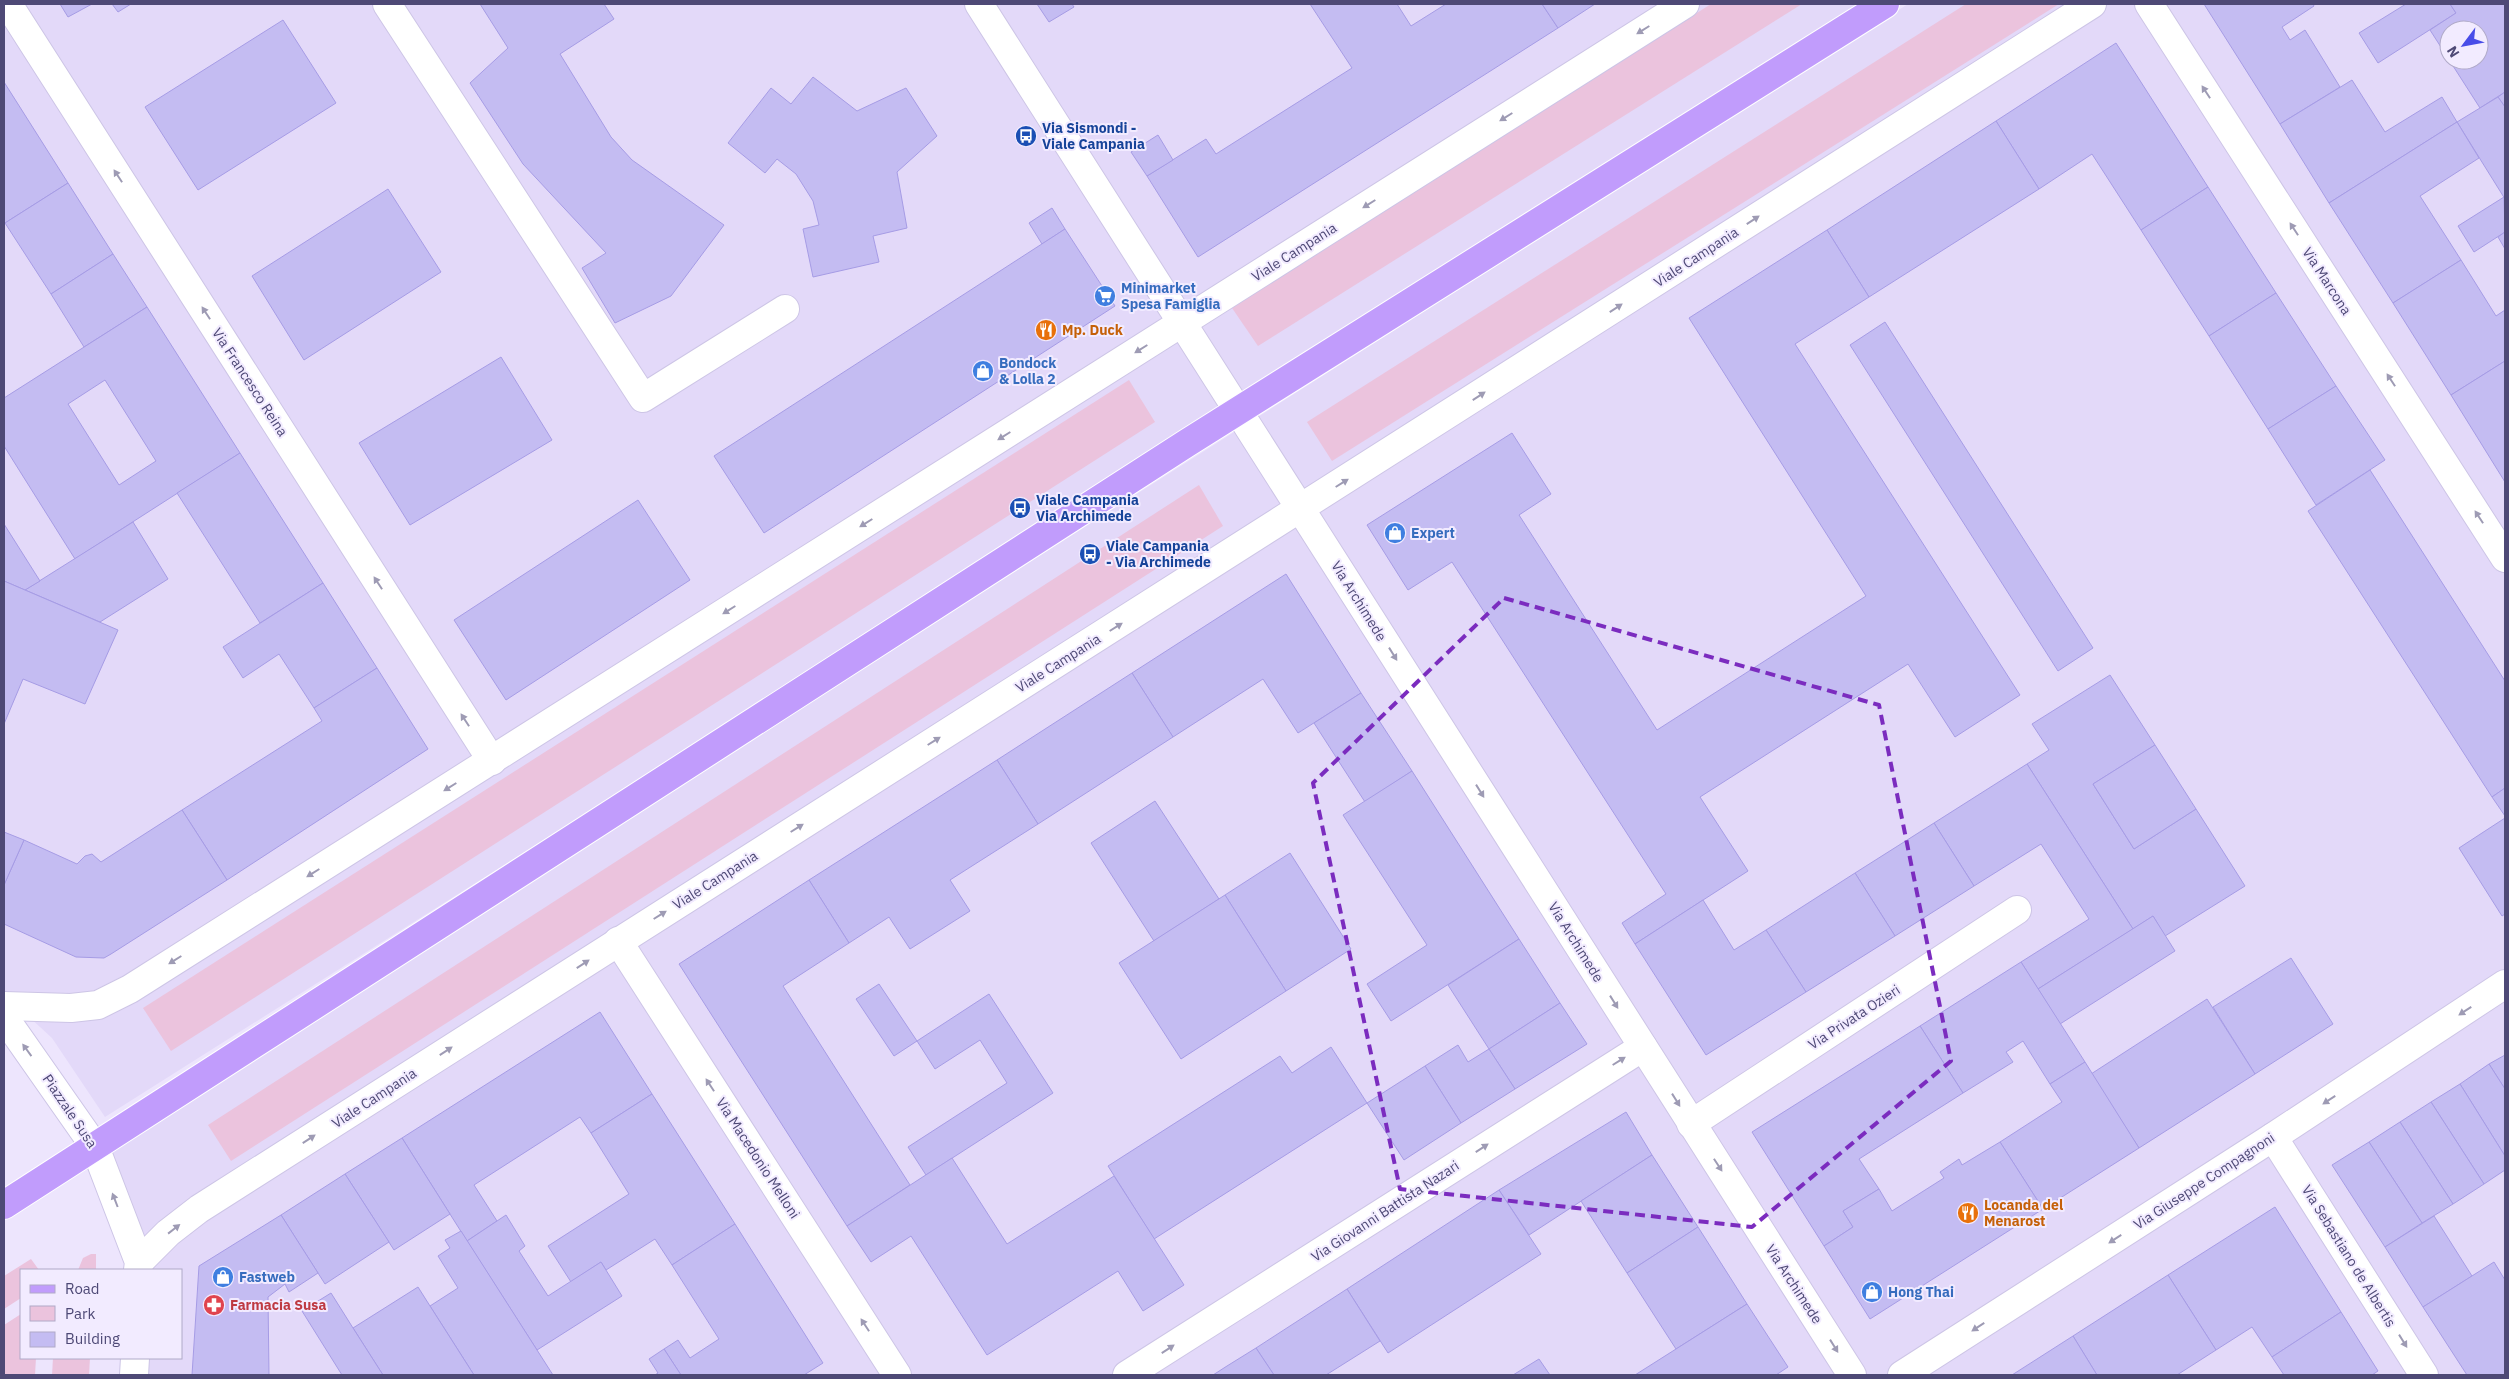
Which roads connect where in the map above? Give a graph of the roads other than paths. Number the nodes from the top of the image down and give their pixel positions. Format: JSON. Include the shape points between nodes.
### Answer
{"nodes":[{"id":1,"x":8,"y":4,"type":"edge"},
{"id":2,"x":387,"y":4,"type":"edge"},
{"id":3,"x":979,"y":4,"type":"edge"},
{"id":4,"x":1684,"y":4,"type":"edge"},
{"id":5,"x":1885,"y":4,"type":"edge"},
{"id":6,"x":2092,"y":4,"type":"edge"},
{"id":7,"x":2149,"y":4,"type":"edge"},
{"id":8,"x":785,"y":309,"type":"dead end"},
{"id":9,"x":1182,"y":323,"type":"junction"},
{"id":10,"x":1238,"y":411,"type":"junction"},
{"id":11,"x":1301,"y":509,"type":"junction"},
{"id":12,"x":2505,"y":558,"type":"edge"},
{"id":13,"x":492,"y":761,"type":"junction"},
{"id":14,"x":2016,"y":910,"type":"dead end"},
{"id":15,"x":618,"y":941,"type":"junction"},
{"id":16,"x":2505,"y":984,"type":"edge"},
{"id":17,"x":4,"y":1006,"type":"edge"},
{"id":18,"x":4,"y":1017,"type":"edge"},
{"id":19,"x":1642,"y":1047,"type":"junction"},
{"id":20,"x":1692,"y":1124,"type":"junction"},
{"id":21,"x":2273,"y":1137,"type":"junction"},
{"id":22,"x":95,"y":1147,"type":"junction"},
{"id":23,"x":4,"y":1205,"type":"edge"},
{"id":24,"x":138,"y":1266,"type":"edge"},
{"id":25,"x":135,"y":1359,"type":"edge"},
{"id":26,"x":888,"y":1372,"type":"edge"},
{"id":27,"x":134,"y":1375,"type":"edge"},
{"id":28,"x":1127,"y":1375,"type":"edge"},
{"id":29,"x":1852,"y":1375,"type":"edge"},
{"id":30,"x":1902,"y":1375,"type":"edge"},
{"id":31,"x":2424,"y":1375,"type":"edge"}],
"edges":[{"from":13,"to":1,"type":"street","name":"Via Francesco Reina","one_way":true},
{"from":2,"to":8,"type":"street","via":[[643,398]]},
{"from":3,"to":9,"type":"street"},
{"from":4,"to":9,"type":"street","name":"Viale Campania","one_way":true},
{"from":5,"to":10,"type":"main road"},
{"from":11,"to":6,"type":"street","name":"Viale Campania","one_way":true},
{"from":12,"to":7,"type":"street","name":"Via Marcona","one_way":true},
{"from":9,"to":10,"type":"street"},
{"from":9,"to":13,"type":"street","name":"Viale Campania","one_way":true},
{"from":10,"to":11,"type":"street"},
{"from":10,"to":22,"type":"main road"},
{"from":15,"to":11,"type":"street","name":"Viale Campania","one_way":true},
{"from":11,"to":19,"type":"street","name":"Via Archimede","one_way":true},
{"from":13,"to":17,"type":"street","name":"Viale Campania","one_way":true,"via":[[130,989],[98,1005],[71,1008]]},
{"from":14,"to":20,"type":"street","name":"Via Privata Ozieri"},
{"from":24,"to":15,"type":"street","name":"Viale Campania","one_way":true,"via":[[168,1233],[199,1209]]},
{"from":26,"to":15,"type":"street","name":"Via Macedonio Melloni","one_way":true},
{"from":16,"to":21,"type":"street","name":"Via Giuseppe Compagnoni","one_way":true},
{"from":22,"to":18,"type":"street","name":"Piazzale Susa","one_way":true},
{"from":19,"to":20,"type":"street","name":"Via Archimede","one_way":true},
{"from":28,"to":19,"type":"street","name":"Via Giovanni Battista Nazari","one_way":true},
{"from":20,"to":29,"type":"street","name":"Via Archimede","one_way":true},
{"from":21,"to":30,"type":"street","name":"Via Giuseppe Compagnoni","one_way":true},
{"from":21,"to":31,"type":"street","name":"Via Sebastiano de Albertis","one_way":true},
{"from":22,"to":23,"type":"main road"},
{"from":24,"to":22,"type":"street","name":"Piazzale Susa","one_way":true},
{"from":25,"to":27,"type":"street"}]}
